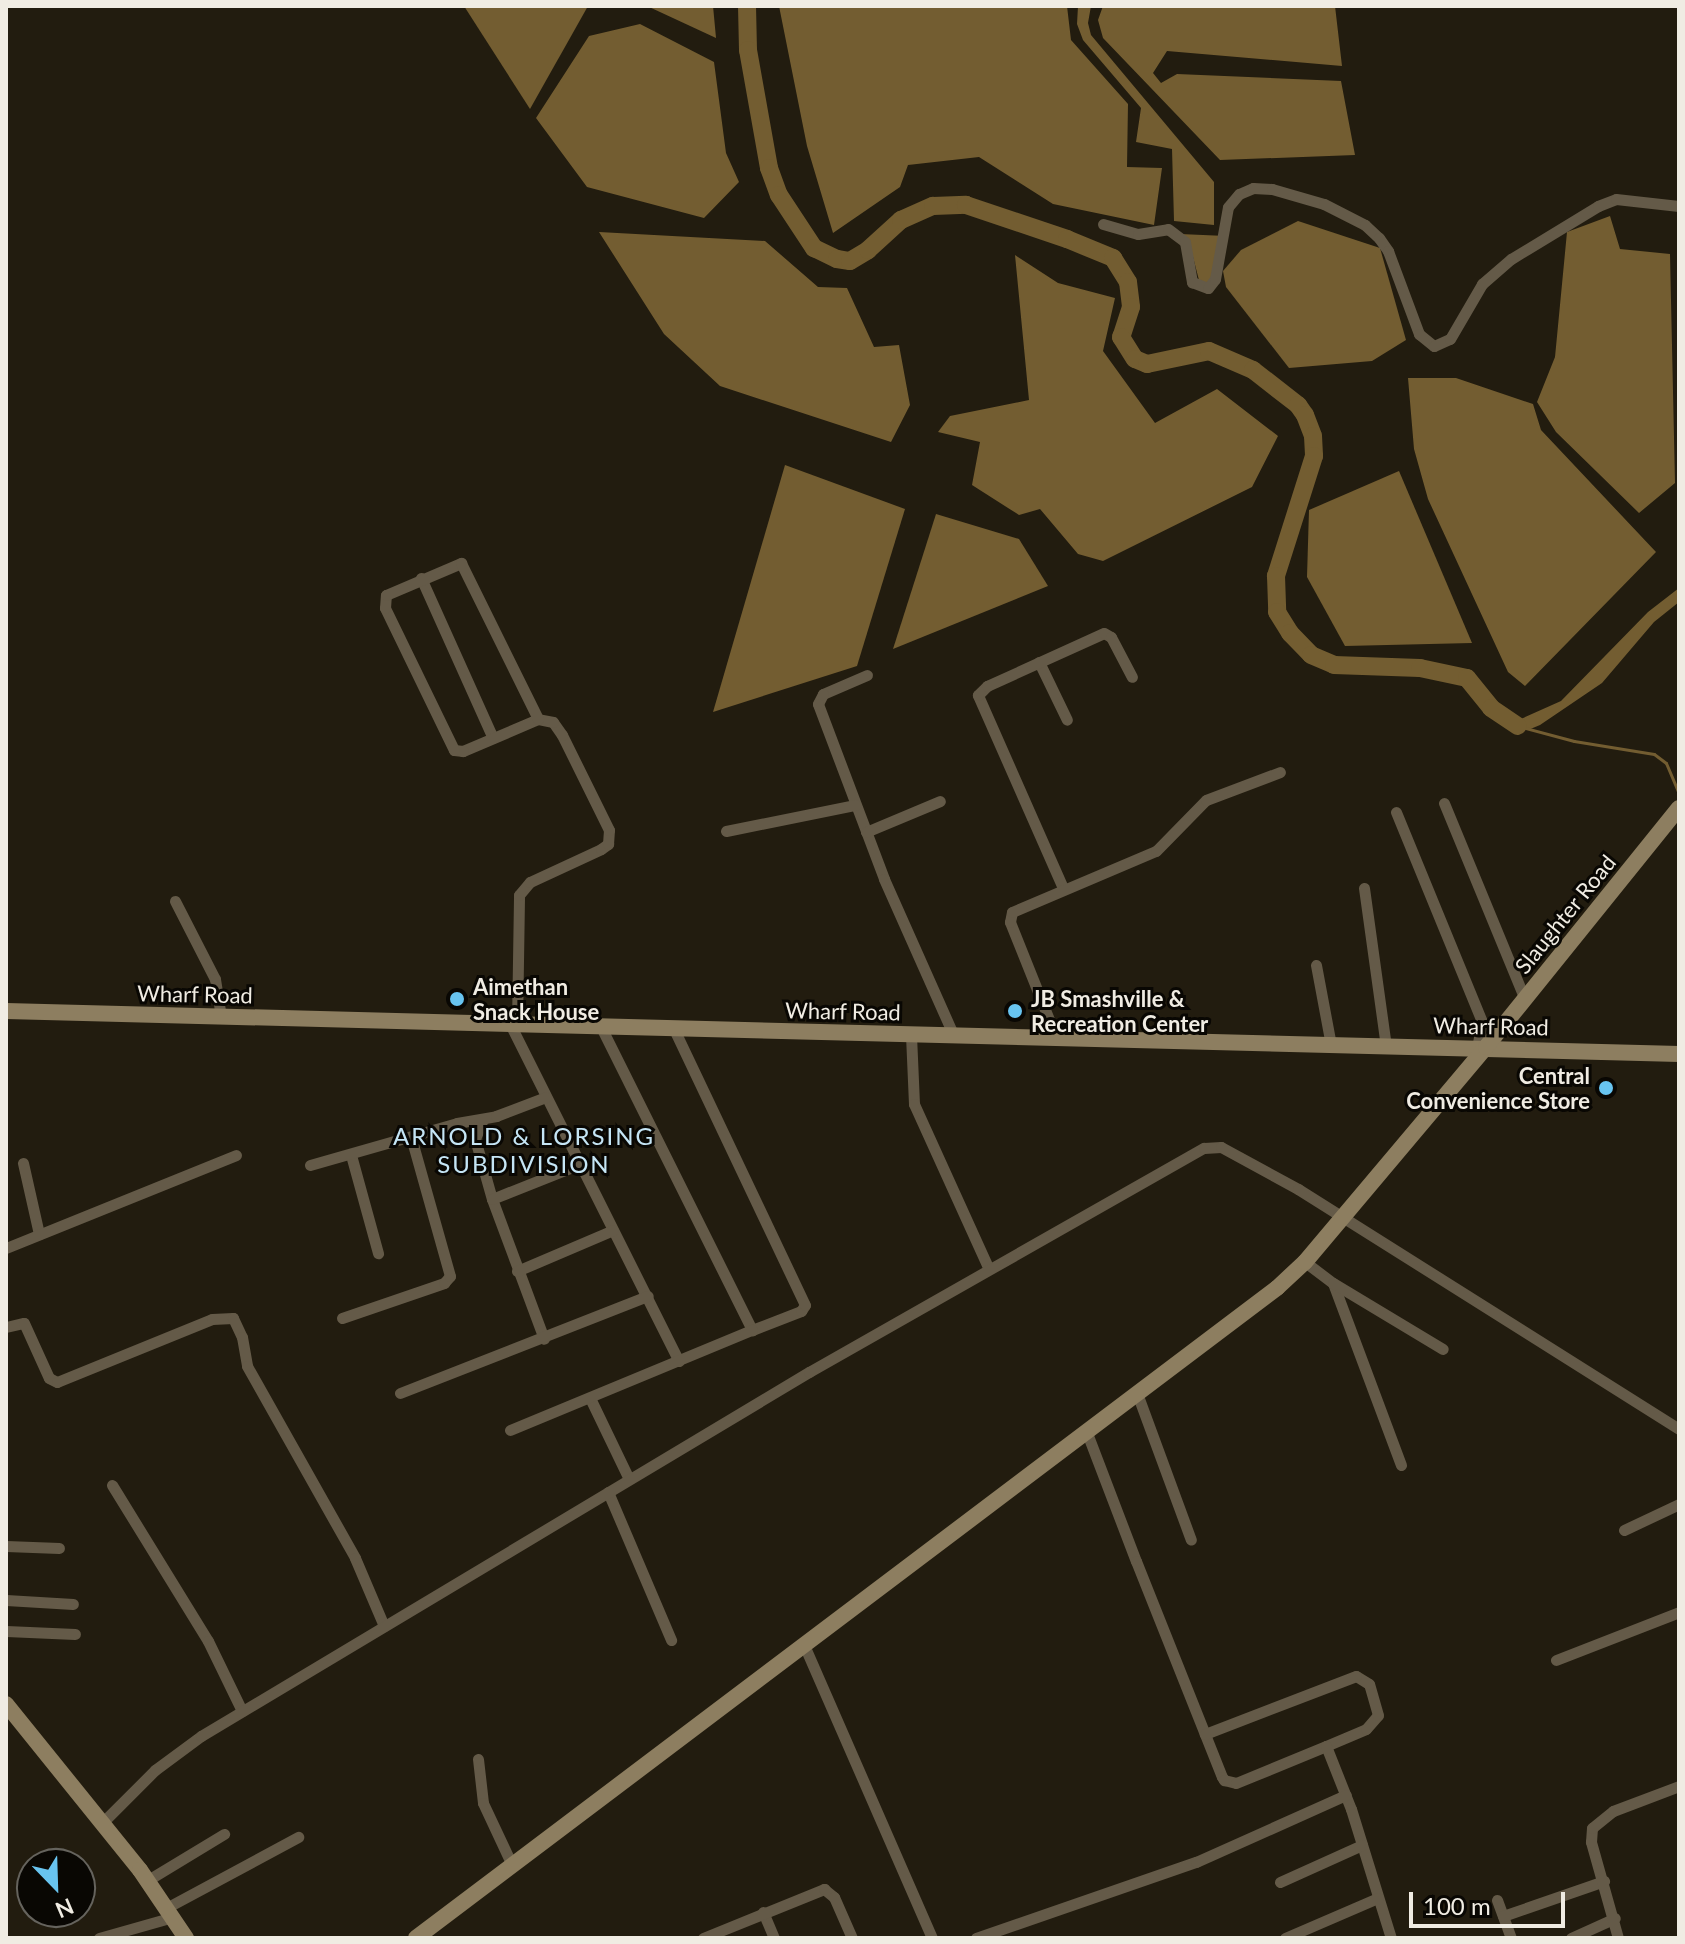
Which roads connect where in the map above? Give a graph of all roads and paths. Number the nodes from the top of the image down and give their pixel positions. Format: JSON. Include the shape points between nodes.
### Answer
{"nodes":[{"id":1,"x":1679,"y":206,"type":"edge"},
{"id":2,"x":1103,"y":224,"type":"dead end"},
{"id":3,"x":421,"y":578,"type":"junction"},
{"id":4,"x":1039,"y":662,"type":"junction"},
{"id":5,"x":867,"y":675,"type":"dead end"},
{"id":6,"x":1132,"y":677,"type":"dead end"},
{"id":7,"x":538,"y":719,"type":"junction"},
{"id":8,"x":1067,"y":720,"type":"dead end"},
{"id":9,"x":493,"y":738,"type":"junction"},
{"id":10,"x":1280,"y":772,"type":"dead end"},
{"id":11,"x":940,"y":801,"type":"dead end"},
{"id":12,"x":1444,"y":803,"type":"dead end"},
{"id":13,"x":855,"y":805,"type":"junction"},
{"id":14,"x":1679,"y":808,"type":"edge"},
{"id":15,"x":1396,"y":812,"type":"dead end"},
{"id":16,"x":726,"y":831,"type":"dead end"},
{"id":17,"x":866,"y":832,"type":"junction"},
{"id":18,"x":1063,"y":888,"type":"junction"},
{"id":19,"x":1364,"y":888,"type":"dead end"},
{"id":20,"x":175,"y":901,"type":"dead end"},
{"id":21,"x":1316,"y":965,"type":"dead end"},
{"id":22,"x":1525,"y":1000,"type":"junction"},
{"id":23,"x":6,"y":1011,"type":"edge"},
{"id":24,"x":221,"y":1016,"type":"junction"},
{"id":25,"x":514,"y":1024,"type":"junction"},
{"id":26,"x":601,"y":1027,"type":"junction"},
{"id":27,"x":674,"y":1029,"type":"junction"},
{"id":28,"x":911,"y":1035,"type":"junction"},
{"id":29,"x":954,"y":1036,"type":"junction"},
{"id":30,"x":1056,"y":1037,"type":"junction"},
{"id":31,"x":1331,"y":1045,"type":"junction"},
{"id":32,"x":1386,"y":1047,"type":"junction"},
{"id":33,"x":1482,"y":1047,"type":"junction"},
{"id":34,"x":1679,"y":1054,"type":"edge"},
{"id":35,"x":546,"y":1097,"type":"junction"},
{"id":36,"x":483,"y":1119,"type":"junction"},
{"id":37,"x":411,"y":1137,"type":"junction"},
{"id":38,"x":236,"y":1155,"type":"dead end"},
{"id":39,"x":351,"y":1155,"type":"junction"},
{"id":40,"x":23,"y":1163,"type":"dead end"},
{"id":41,"x":580,"y":1164,"type":"junction"},
{"id":42,"x":310,"y":1165,"type":"dead end"},
{"id":43,"x":492,"y":1199,"type":"junction"},
{"id":44,"x":1342,"y":1217,"type":"junction"},
{"id":45,"x":613,"y":1230,"type":"junction"},
{"id":46,"x":39,"y":1234,"type":"junction"},
{"id":47,"x":6,"y":1248,"type":"edge"},
{"id":48,"x":378,"y":1253,"type":"dead end"},
{"id":49,"x":1305,"y":1262,"type":"junction"},
{"id":50,"x":988,"y":1267,"type":"junction"},
{"id":51,"x":517,"y":1271,"type":"junction"},
{"id":52,"x":1333,"y":1283,"type":"junction"},
{"id":53,"x":648,"y":1296,"type":"junction"},
{"id":54,"x":342,"y":1318,"type":"dead end"},
{"id":55,"x":6,"y":1327,"type":"edge"},
{"id":56,"x":752,"y":1330,"type":"junction"},
{"id":57,"x":544,"y":1339,"type":"junction"},
{"id":58,"x":1443,"y":1349,"type":"dead end"},
{"id":59,"x":679,"y":1361,"type":"junction"},
{"id":60,"x":400,"y":1393,"type":"dead end"},
{"id":61,"x":1138,"y":1396,"type":"junction"},
{"id":62,"x":590,"y":1398,"type":"junction"},
{"id":63,"x":1679,"y":1429,"type":"edge"},
{"id":64,"x":510,"y":1430,"type":"dead end"},
{"id":65,"x":1087,"y":1433,"type":"junction"},
{"id":66,"x":1401,"y":1465,"type":"dead end"},
{"id":67,"x":629,"y":1479,"type":"junction"},
{"id":68,"x":112,"y":1485,"type":"dead end"},
{"id":69,"x":608,"y":1492,"type":"junction"},
{"id":70,"x":1679,"y":1504,"type":"edge"},
{"id":71,"x":1624,"y":1530,"type":"dead end"},
{"id":72,"x":1191,"y":1540,"type":"dead end"},
{"id":73,"x":6,"y":1546,"type":"edge"},
{"id":74,"x":59,"y":1548,"type":"dead end"},
{"id":75,"x":6,"y":1600,"type":"edge"},
{"id":76,"x":73,"y":1604,"type":"dead end"},
{"id":77,"x":1679,"y":1612,"type":"edge"},
{"id":78,"x":384,"y":1626,"type":"junction"},
{"id":79,"x":6,"y":1631,"type":"edge"},
{"id":80,"x":75,"y":1634,"type":"dead end"},
{"id":81,"x":671,"y":1640,"type":"dead end"},
{"id":82,"x":804,"y":1645,"type":"junction"},
{"id":83,"x":1556,"y":1660,"type":"dead end"},
{"id":84,"x":242,"y":1711,"type":"junction"},
{"id":85,"x":9,"y":1715,"type":"edge"},
{"id":86,"x":1205,"y":1734,"type":"junction"},
{"id":87,"x":1326,"y":1746,"type":"junction"},
{"id":88,"x":478,"y":1759,"type":"dead end"},
{"id":89,"x":1679,"y":1786,"type":"edge"},
{"id":90,"x":1346,"y":1795,"type":"junction"},
{"id":91,"x":103,"y":1822,"type":"junction"},
{"id":92,"x":224,"y":1834,"type":"dead end"},
{"id":93,"x":298,"y":1837,"type":"dead end"},
{"id":94,"x":1362,"y":1845,"type":"junction"},
{"id":95,"x":512,"y":1865,"type":"junction"},
{"id":96,"x":148,"y":1880,"type":"junction"},
{"id":97,"x":1604,"y":1881,"type":"junction"},
{"id":98,"x":1280,"y":1882,"type":"dead end"},
{"id":99,"x":1378,"y":1898,"type":"junction"},
{"id":100,"x":1497,"y":1900,"type":"dead end"},
{"id":101,"x":170,"y":1912,"type":"junction"},
{"id":102,"x":763,"y":1912,"type":"junction"},
{"id":103,"x":1503,"y":1916,"type":"junction"},
{"id":104,"x":1615,"y":1918,"type":"junction"},
{"id":105,"x":99,"y":1938,"type":"edge"},
{"id":106,"x":186,"y":1938,"type":"edge"},
{"id":107,"x":416,"y":1938,"type":"edge"},
{"id":108,"x":703,"y":1938,"type":"edge"},
{"id":109,"x":774,"y":1938,"type":"edge"},
{"id":110,"x":852,"y":1938,"type":"edge"},
{"id":111,"x":932,"y":1938,"type":"edge"},
{"id":112,"x":976,"y":1938,"type":"edge"},
{"id":113,"x":1285,"y":1938,"type":"edge"},
{"id":114,"x":1391,"y":1938,"type":"edge"},
{"id":115,"x":1511,"y":1938,"type":"edge"},
{"id":116,"x":1571,"y":1938,"type":"edge"},
{"id":117,"x":1618,"y":1938,"type":"edge"}],
"edges":[{"from":1,"to":2,"type":"street","via":[[1616,199],[1598,206],[1511,259],[1482,284],[1450,339],[1434,346],[1419,334],[1379,238],[1324,204],[1272,189],[1239,194],[1228,207],[1215,279],[1208,288],[1192,282],[1185,242],[1168,229],[1138,234]]},
{"from":3,"to":7,"type":"street","via":[[458,563],[465,566]]},
{"from":3,"to":9,"type":"street"},
{"from":3,"to":9,"type":"street","via":[[386,595],[385,608],[454,750]]},
{"from":4,"to":6,"type":"street","via":[[1104,633]]},
{"from":4,"to":8,"type":"street"},
{"from":4,"to":18,"type":"street","via":[[987,686],[978,701]]},
{"from":5,"to":13,"type":"street","via":[[818,700]]},
{"from":7,"to":9,"type":"street"},
{"from":7,"to":25,"type":"street","via":[[553,722],[562,735],[609,838],[601,849],[522,888]]},
{"from":10,"to":18,"type":"street","via":[[1206,800],[1156,851]]},
{"from":11,"to":17,"type":"street"},
{"from":12,"to":22,"type":"street"},
{"from":13,"to":16,"type":"street"},
{"from":13,"to":17,"type":"street"},
{"from":14,"to":22,"type":"street","name":"Slaughter Road"},
{"from":15,"to":33,"type":"street","via":[[1482,1022]]},
{"from":17,"to":29,"type":"street"},
{"from":18,"to":30,"type":"street","via":[[1009,916]]},
{"from":19,"to":32,"type":"street"},
{"from":20,"to":24,"type":"street","via":[[215,979]]},
{"from":21,"to":31,"type":"street"},
{"from":22,"to":33,"type":"street","name":"Slaughter Road"},
{"from":23,"to":24,"type":"street","name":"Wharf Road"},
{"from":24,"to":25,"type":"street","name":"Wharf Road"},
{"from":25,"to":26,"type":"street","name":"Wharf Road"},
{"from":25,"to":35,"type":"street"},
{"from":26,"to":27,"type":"street","name":"Wharf Road"},
{"from":26,"to":56,"type":"street"},
{"from":27,"to":28,"type":"street","name":"Wharf Road"},
{"from":27,"to":56,"type":"street","via":[[805,1305]]},
{"from":28,"to":29,"type":"street","name":"Wharf Road"},
{"from":28,"to":50,"type":"street","via":[[914,1104]]},
{"from":29,"to":30,"type":"street","name":"Wharf Road"},
{"from":30,"to":31,"type":"street","name":"Wharf Road"},
{"from":31,"to":32,"type":"street","name":"Wharf Road"},
{"from":32,"to":33,"type":"street","name":"Wharf Road"},
{"from":33,"to":34,"type":"street","name":"Wharf Road"},
{"from":33,"to":44,"type":"street","name":"Slaughter Road"},
{"from":35,"to":36,"type":"street"},
{"from":35,"to":41,"type":"street"},
{"from":36,"to":37,"type":"street"},
{"from":36,"to":43,"type":"street","via":[[475,1139]]},
{"from":37,"to":39,"type":"street"},
{"from":37,"to":54,"type":"street","via":[[450,1276],[444,1283]]},
{"from":38,"to":46,"type":"street"},
{"from":39,"to":42,"type":"street"},
{"from":39,"to":48,"type":"street"},
{"from":40,"to":46,"type":"street"},
{"from":41,"to":43,"type":"street"},
{"from":41,"to":45,"type":"street"},
{"from":43,"to":51,"type":"street"},
{"from":44,"to":49,"type":"street","name":"Slaughter Road"},
{"from":44,"to":50,"type":"street","via":[[1213,1147],[1195,1152],[1076,1224]]},
{"from":44,"to":63,"type":"street"},
{"from":45,"to":51,"type":"street"},
{"from":45,"to":53,"type":"street"},
{"from":46,"to":47,"type":"street"},
{"from":49,"to":52,"type":"street"},
{"from":49,"to":61,"type":"street","name":"Slaughter Road"},
{"from":50,"to":67,"type":"street"},
{"from":51,"to":57,"type":"street"},
{"from":52,"to":58,"type":"street"},
{"from":52,"to":66,"type":"street"},
{"from":53,"to":57,"type":"street"},
{"from":53,"to":59,"type":"street"},
{"from":55,"to":78,"type":"street","via":[[24,1323],[49,1378],[57,1382],[212,1319],[233,1318],[247,1366],[355,1558]]},
{"from":56,"to":59,"type":"street"},
{"from":57,"to":60,"type":"street"},
{"from":59,"to":62,"type":"street"},
{"from":61,"to":65,"type":"street","name":"Slaughter Road"},
{"from":61,"to":72,"type":"street"},
{"from":62,"to":64,"type":"street"},
{"from":62,"to":67,"type":"street"},
{"from":65,"to":82,"type":"street","name":"Slaughter Road"},
{"from":65,"to":86,"type":"street"},
{"from":67,"to":69,"type":"street"},
{"from":68,"to":84,"type":"street","via":[[208,1641]]},
{"from":69,"to":78,"type":"street"},
{"from":69,"to":81,"type":"street"},
{"from":70,"to":71,"type":"street"},
{"from":73,"to":74,"type":"street"},
{"from":75,"to":76,"type":"street"},
{"from":77,"to":83,"type":"street"},
{"from":78,"to":84,"type":"street"},
{"from":79,"to":80,"type":"street"},
{"from":82,"to":95,"type":"street","name":"Slaughter Road"},
{"from":82,"to":111,"type":"street"},
{"from":84,"to":91,"type":"street","via":[[167,1760]]},
{"from":85,"to":91,"type":"street"},
{"from":86,"to":87,"type":"street","via":[[1222,1777],[1231,1784]]},
{"from":86,"to":87,"type":"street","via":[[1349,1677],[1363,1677],[1377,1708],[1376,1722]]},
{"from":87,"to":90,"type":"street"},
{"from":88,"to":95,"type":"street","via":[[483,1803]]},
{"from":89,"to":97,"type":"street","via":[[1613,1811],[1592,1828],[1591,1842]]},
{"from":90,"to":94,"type":"street"},
{"from":90,"to":112,"type":"street","via":[[1196,1862]]},
{"from":91,"to":96,"type":"street"},
{"from":92,"to":96,"type":"street"},
{"from":93,"to":101,"type":"street"},
{"from":94,"to":98,"type":"street"},
{"from":94,"to":99,"type":"street"},
{"from":95,"to":107,"type":"street","name":"Slaughter Road"},
{"from":96,"to":101,"type":"street"},
{"from":97,"to":103,"type":"street"},
{"from":97,"to":104,"type":"street"},
{"from":99,"to":113,"type":"street"},
{"from":99,"to":114,"type":"street"},
{"from":100,"to":103,"type":"street"},
{"from":101,"to":105,"type":"street"},
{"from":101,"to":106,"type":"street"},
{"from":102,"to":108,"type":"street"},
{"from":102,"to":109,"type":"street"},
{"from":102,"to":110,"type":"street","via":[[824,1889],[834,1897]]},
{"from":103,"to":115,"type":"street"},
{"from":104,"to":116,"type":"street"},
{"from":104,"to":117,"type":"street"}]}
